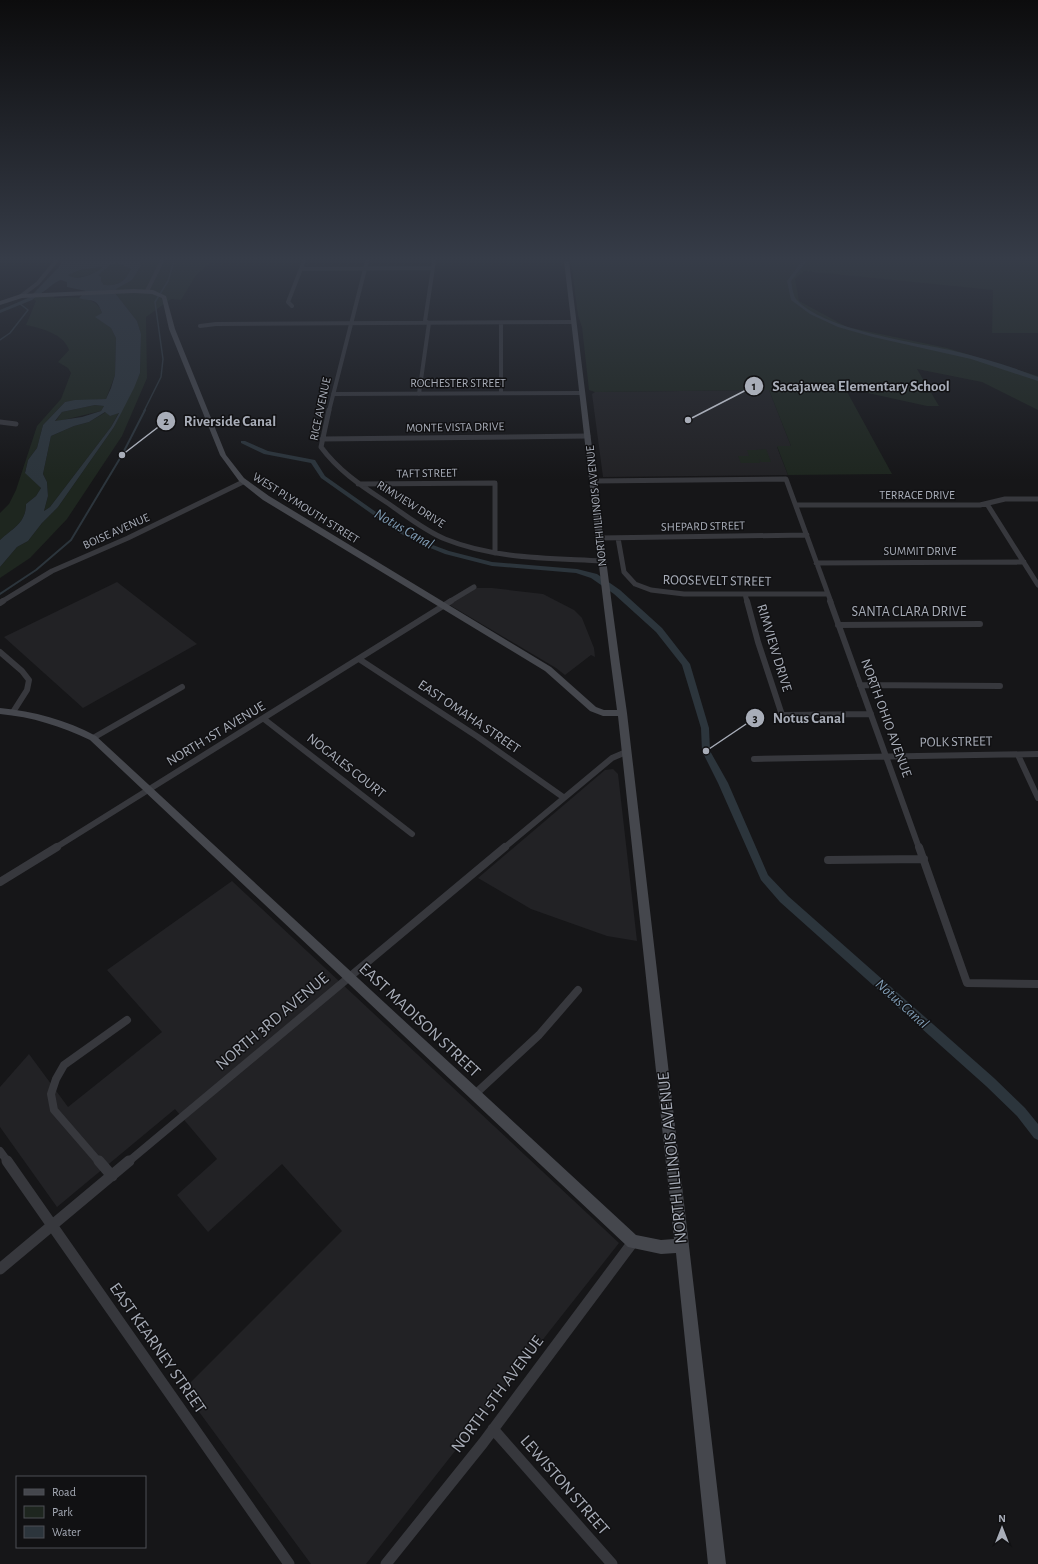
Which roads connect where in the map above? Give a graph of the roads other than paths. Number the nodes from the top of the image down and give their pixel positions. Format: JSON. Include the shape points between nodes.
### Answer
{"nodes":[{"id":1,"x":174,"y":334,"type":"edge"},
{"id":2,"x":349,"y":334,"type":"edge"},
{"id":3,"x":427,"y":334,"type":"edge"},
{"id":4,"x":501,"y":334,"type":"edge"},
{"id":5,"x":575,"y":334,"type":"edge"},
{"id":6,"x":501,"y":393,"type":"junction"},
{"id":7,"x":582,"y":393,"type":"junction"},
{"id":8,"x":333,"y":394,"type":"junction"},
{"id":9,"x":419,"y":394,"type":"junction"},
{"id":10,"x":0,"y":422,"type":"edge"},
{"id":11,"x":16,"y":424,"type":"dead end"},
{"id":12,"x":588,"y":436,"type":"junction"},
{"id":13,"x":322,"y":439,"type":"junction"},
{"id":14,"x":336,"y":464,"type":"joint"},
{"id":15,"x":594,"y":481,"type":"junction"},
{"id":16,"x":243,"y":482,"type":"junction"},
{"id":17,"x":358,"y":484,"type":"junction"},
{"id":18,"x":1038,"y":499,"type":"edge"},
{"id":19,"x":988,"y":504,"type":"junction"},
{"id":20,"x":796,"y":505,"type":"junction"},
{"id":21,"x":806,"y":535,"type":"junction"},
{"id":22,"x":600,"y":538,"type":"junction"},
{"id":23,"x":618,"y":538,"type":"junction"},
{"id":24,"x":495,"y":553,"type":"junction"},
{"id":25,"x":602,"y":561,"type":"junction"},
{"id":26,"x":1024,"y":562,"type":"junction"},
{"id":27,"x":816,"y":563,"type":"junction"},
{"id":28,"x":1038,"y":585,"type":"edge"},
{"id":29,"x":474,"y":587,"type":"dead end"},
{"id":30,"x":745,"y":594,"type":"junction"},
{"id":31,"x":826,"y":594,"type":"junction"},
{"id":32,"x":0,"y":603,"type":"edge"},
{"id":33,"x":444,"y":606,"type":"junction"},
{"id":34,"x":980,"y":624,"type":"dead end"},
{"id":35,"x":838,"y":625,"type":"junction"},
{"id":36,"x":0,"y":652,"type":"edge"},
{"id":37,"x":359,"y":659,"type":"junction"},
{"id":38,"x":860,"y":685,"type":"junction"},
{"id":39,"x":1000,"y":686,"type":"dead end"},
{"id":40,"x":182,"y":687,"type":"dead end"},
{"id":41,"x":0,"y":711,"type":"edge"},
{"id":42,"x":13,"y":712,"type":"junction"},
{"id":43,"x":622,"y":713,"type":"junction"},
{"id":44,"x":871,"y":714,"type":"junction"},
{"id":45,"x":264,"y":719,"type":"junction"},
{"id":46,"x":93,"y":738,"type":"junction"},
{"id":47,"x":626,"y":752,"type":"junction"},
{"id":48,"x":1038,"y":754,"type":"edge"},
{"id":49,"x":1018,"y":755,"type":"junction"},
{"id":50,"x":887,"y":756,"type":"junction"},
{"id":51,"x":754,"y":759,"type":"dead end"},
{"id":52,"x":148,"y":790,"type":"junction"},
{"id":53,"x":564,"y":797,"type":"junction"},
{"id":54,"x":1038,"y":798,"type":"edge"},
{"id":55,"x":412,"y":834,"type":"dead end"},
{"id":56,"x":924,"y":859,"type":"junction"},
{"id":57,"x":828,"y":860,"type":"dead end"},
{"id":58,"x":0,"y":882,"type":"edge"},
{"id":59,"x":348,"y":976,"type":"junction"},
{"id":60,"x":1038,"y":984,"type":"edge"},
{"id":61,"x":578,"y":990,"type":"dead end"},
{"id":62,"x":127,"y":1020,"type":"dead end"},
{"id":63,"x":474,"y":1095,"type":"junction"},
{"id":64,"x":0,"y":1151,"type":"edge"},
{"id":65,"x":112,"y":1176,"type":"junction"},
{"id":66,"x":52,"y":1226,"type":"junction"},
{"id":67,"x":632,"y":1242,"type":"junction"},
{"id":68,"x":681,"y":1246,"type":"junction"},
{"id":69,"x":0,"y":1269,"type":"edge"},
{"id":70,"x":493,"y":1429,"type":"junction"},
{"id":71,"x":290,"y":1564,"type":"edge"},
{"id":72,"x":386,"y":1564,"type":"edge"},
{"id":73,"x":612,"y":1564,"type":"edge"},
{"id":74,"x":717,"y":1564,"type":"edge"}],
"edges":[{"from":1,"to":16,"type":"street","name":"WEST PLYMOUTH STREET","via":[[223,455]]},
{"from":2,"to":8,"type":"street","name":"RICE AVENUE"},
{"from":3,"to":9,"type":"street"},
{"from":4,"to":6,"type":"street"},
{"from":5,"to":7,"type":"street","name":"NORTH ILLINOIS AVENUE"},
{"from":6,"to":7,"type":"street","name":"ROCHESTER STREET"},
{"from":6,"to":9,"type":"street","name":"ROCHESTER STREET"},
{"from":7,"to":12,"type":"street","name":"NORTH ILLINOIS AVENUE"},
{"from":8,"to":9,"type":"street","name":"ROCHESTER STREET"},
{"from":8,"to":13,"type":"street","name":"RICE AVENUE"},
{"from":10,"to":11,"type":"street"},
{"from":12,"to":13,"type":"street","name":"MONTE VISTA DRIVE"},
{"from":12,"to":15,"type":"street","name":"NORTH ILLINOIS AVENUE"},
{"from":13,"to":14,"type":"street","name":"RICE AVENUE","via":[[321,447]]},
{"from":14,"to":17,"type":"street","name":"RIMVIEW DRIVE"},
{"from":15,"to":20,"type":"street","name":"NORTH OHIO AVENUE","via":[[786,479]]},
{"from":15,"to":22,"type":"street","name":"NORTH ILLINOIS AVENUE"},
{"from":16,"to":32,"type":"street","name":"BOISE AVENUE","via":[[128,538],[52,571]]},
{"from":16,"to":33,"type":"street","name":"WEST PLYMOUTH STREET"},
{"from":17,"to":24,"type":"street","name":"RIMVIEW DRIVE","via":[[431,532]]},
{"from":17,"to":24,"type":"street","name":"TAFT STREET","via":[[495,483]]},
{"from":18,"to":19,"type":"street","name":"TERRACE DRIVE","via":[[1005,499]]},
{"from":19,"to":20,"type":"street","name":"TERRACE DRIVE"},
{"from":19,"to":26,"type":"street"},
{"from":20,"to":21,"type":"street","name":"NORTH OHIO AVENUE"},
{"from":21,"to":23,"type":"street","name":"SHEPARD STREET"},
{"from":21,"to":27,"type":"street","name":"NORTH OHIO AVENUE"},
{"from":22,"to":23,"type":"street","name":"SHEPARD STREET"},
{"from":22,"to":25,"type":"street","name":"NORTH ILLINOIS AVENUE"},
{"from":23,"to":30,"type":"street","name":"ROOSEVELT STREET","via":[[624,571],[635,583],[645,588],[668,593]]},
{"from":24,"to":25,"type":"street","name":"RIMVIEW DRIVE"},
{"from":25,"to":43,"type":"street","name":"NORTH ILLINOIS AVENUE"},
{"from":26,"to":27,"type":"street","name":"SUMMIT DRIVE"},
{"from":26,"to":28,"type":"street"},
{"from":27,"to":31,"type":"street","name":"NORTH OHIO AVENUE"},
{"from":29,"to":33,"type":"street","name":"NORTH 1ST AVENUE"},
{"from":30,"to":31,"type":"street","name":"ROOSEVELT STREET"},
{"from":30,"to":44,"type":"street","name":"RIMVIEW DRIVE","via":[[782,715]]},
{"from":31,"to":35,"type":"street","name":"NORTH OHIO AVENUE"},
{"from":33,"to":37,"type":"street","name":"NORTH 1ST AVENUE"},
{"from":33,"to":43,"type":"street","name":"WEST PLYMOUTH STREET","via":[[548,669],[593,709],[603,713]]},
{"from":34,"to":35,"type":"street","name":"SANTA CLARA DRIVE"},
{"from":35,"to":38,"type":"street","name":"NORTH OHIO AVENUE"},
{"from":36,"to":42,"type":"street","via":[[29,680],[28,690]]},
{"from":37,"to":45,"type":"street","name":"NORTH 1ST AVENUE"},
{"from":37,"to":53,"type":"street","name":"EAST OMAHA STREET"},
{"from":38,"to":39,"type":"street"},
{"from":38,"to":44,"type":"street","name":"NORTH OHIO AVENUE"},
{"from":40,"to":46,"type":"street"},
{"from":41,"to":42,"type":"street","name":"EAST MADISON STREET"},
{"from":42,"to":46,"type":"street","name":"EAST MADISON STREET","via":[[54,720]]},
{"from":43,"to":47,"type":"street","name":"NORTH ILLINOIS AVENUE"},
{"from":44,"to":50,"type":"street","name":"NORTH OHIO AVENUE"},
{"from":45,"to":52,"type":"street","name":"NORTH 1ST AVENUE"},
{"from":45,"to":55,"type":"street","name":"NOGALES COURT"},
{"from":46,"to":52,"type":"street","name":"EAST MADISON STREET"},
{"from":47,"to":53,"type":"street","via":[[612,758]]},
{"from":47,"to":68,"type":"street","name":"NORTH ILLINOIS AVENUE"},
{"from":48,"to":49,"type":"street","name":"POLK STREET"},
{"from":49,"to":50,"type":"street","name":"POLK STREET"},
{"from":49,"to":54,"type":"street"},
{"from":50,"to":51,"type":"street","name":"POLK STREET"},
{"from":50,"to":56,"type":"street","name":"NORTH OHIO AVENUE"},
{"from":52,"to":58,"type":"street","name":"NORTH 1ST AVENUE"},
{"from":52,"to":59,"type":"street","name":"EAST MADISON STREET"},
{"from":53,"to":59,"type":"street","name":"NORTH 3RD AVENUE"},
{"from":56,"to":57,"type":"street"},
{"from":56,"to":60,"type":"street","name":"NORTH OHIO AVENUE","via":[[967,983]]},
{"from":59,"to":63,"type":"street","name":"EAST MADISON STREET"},
{"from":59,"to":65,"type":"street","name":"NORTH 3RD AVENUE"},
{"from":61,"to":63,"type":"street","via":[[539,1035]]},
{"from":62,"to":65,"type":"street","via":[[64,1065],[51,1094],[54,1110]]},
{"from":63,"to":67,"type":"street","name":"EAST MADISON STREET"},
{"from":64,"to":66,"type":"street","name":"EAST KEARNEY STREET"},
{"from":65,"to":66,"type":"street","name":"NORTH 3RD AVENUE"},
{"from":66,"to":69,"type":"street","name":"NORTH 3RD AVENUE"},
{"from":66,"to":71,"type":"street","name":"EAST KEARNEY STREET"},
{"from":67,"to":68,"type":"street","via":[[661,1247]]},
{"from":67,"to":70,"type":"street","name":"NORTH 5TH AVENUE"},
{"from":68,"to":74,"type":"street","name":"NORTH ILLINOIS AVENUE"},
{"from":70,"to":72,"type":"street","name":"NORTH 5TH AVENUE"},
{"from":70,"to":73,"type":"street","name":"LEWISTON STREET"}]}
